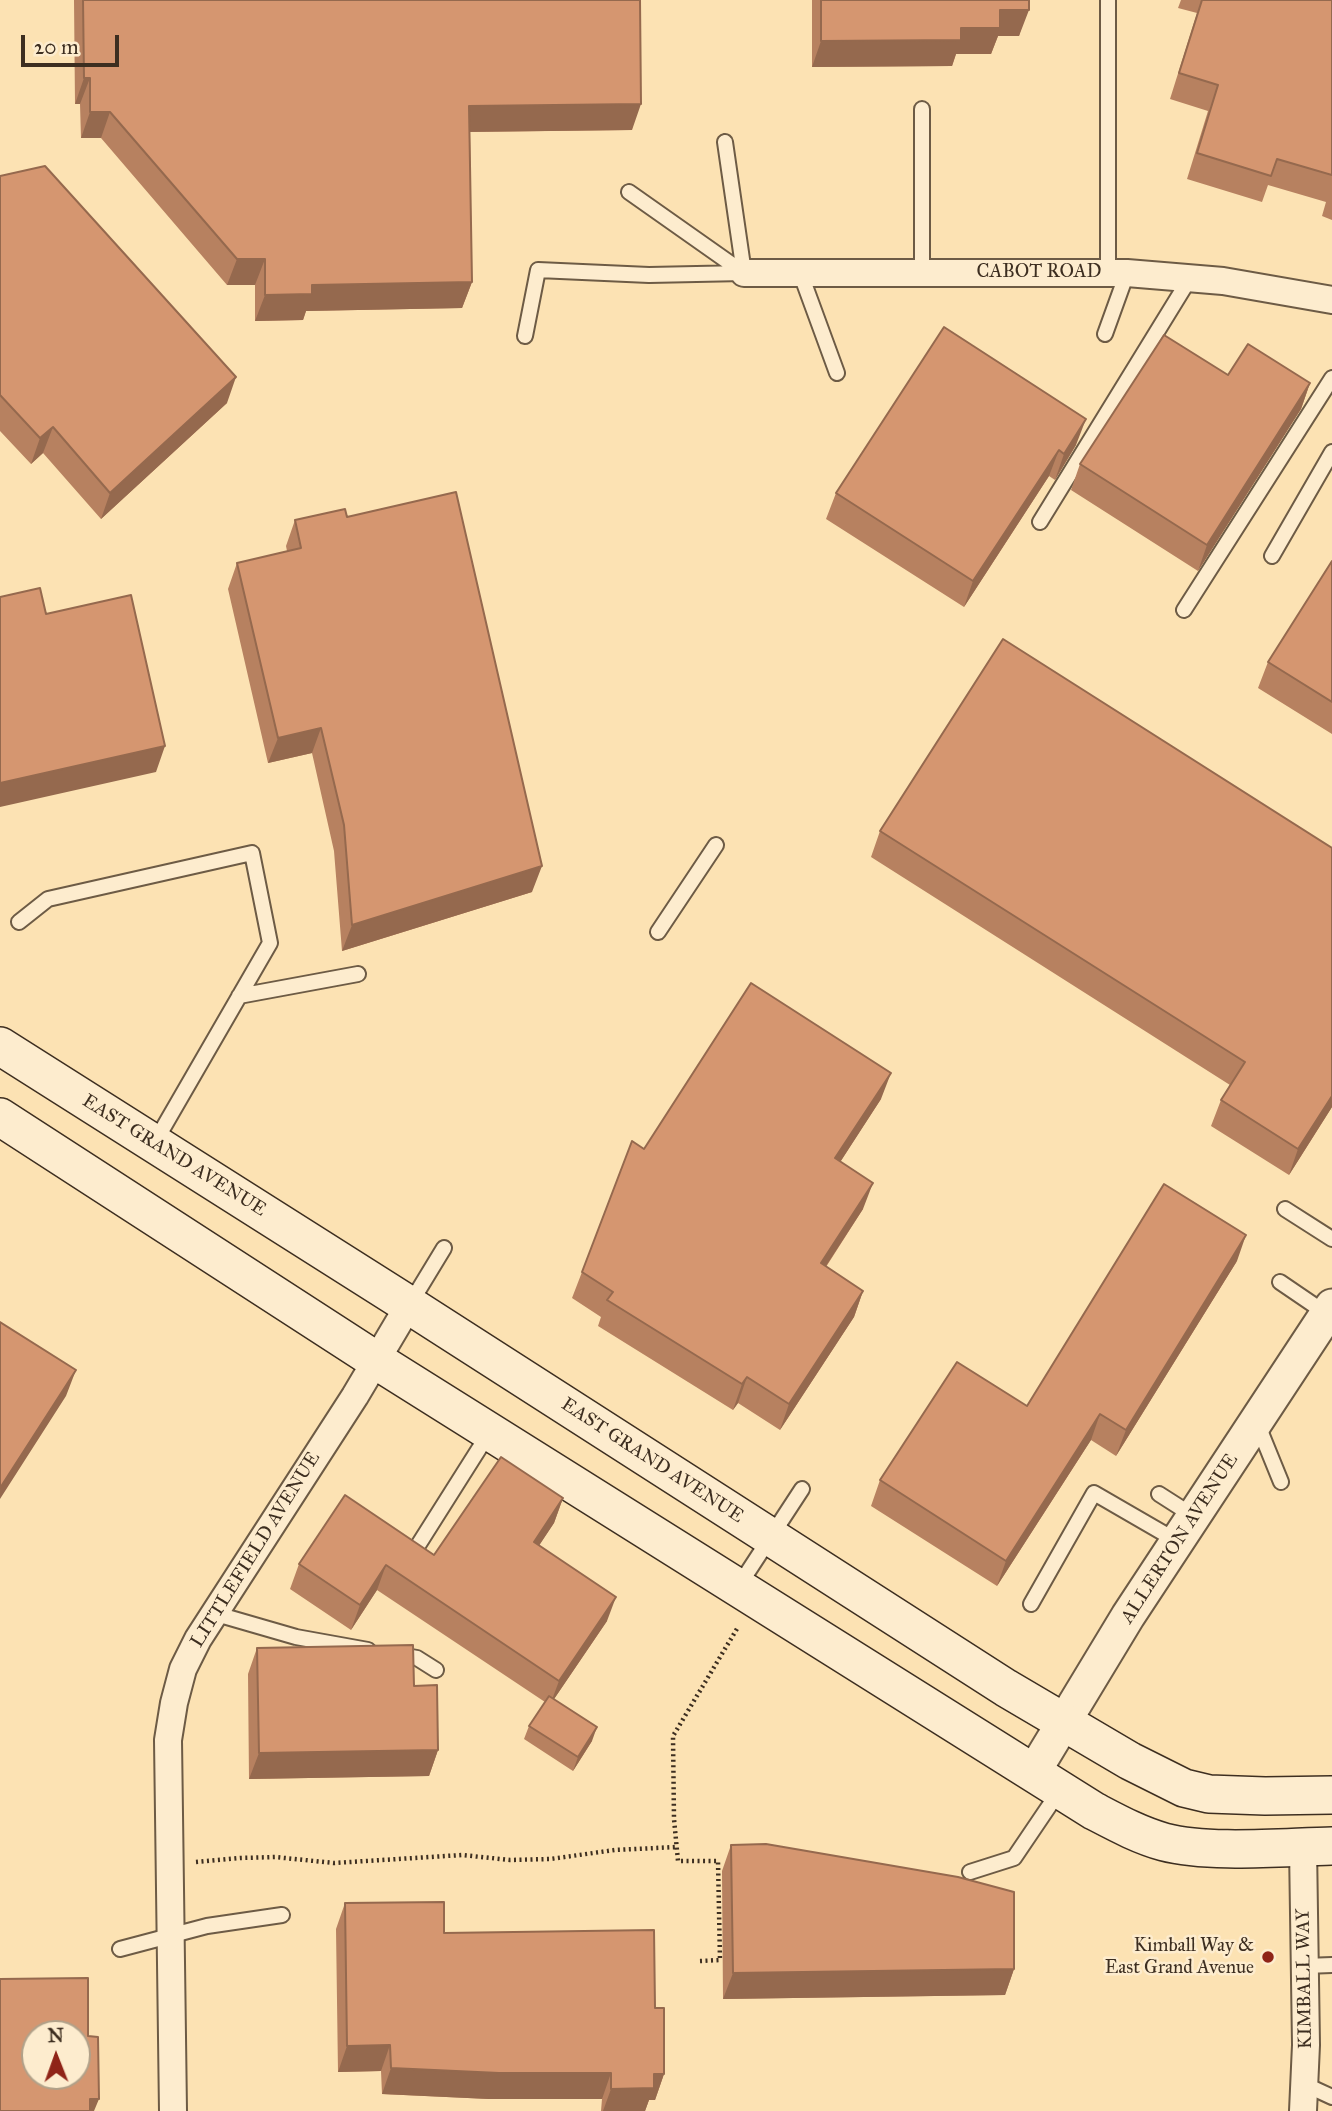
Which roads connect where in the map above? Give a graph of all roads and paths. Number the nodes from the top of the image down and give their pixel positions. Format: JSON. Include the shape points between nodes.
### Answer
{"nodes":[{"id":1,"x":1108,"y":0,"type":"edge"},
{"id":2,"x":922,"y":109,"type":"dead end"},
{"id":3,"x":725,"y":142,"type":"dead end"},
{"id":4,"x":629,"y":192,"type":"dead end"},
{"id":5,"x":744,"y":272,"type":"junction"},
{"id":6,"x":800,"y":272,"type":"junction"},
{"id":7,"x":922,"y":272,"type":"junction"},
{"id":8,"x":1117,"y":272,"type":"junction"},
{"id":9,"x":1189,"y":278,"type":"junction"},
{"id":10,"x":1332,"y":300,"type":"edge"},
{"id":11,"x":1105,"y":334,"type":"dead end"},
{"id":12,"x":525,"y":337,"type":"dead end"},
{"id":13,"x":837,"y":373,"type":"dead end"},
{"id":14,"x":1332,"y":378,"type":"edge"},
{"id":15,"x":1332,"y":452,"type":"edge"},
{"id":16,"x":1040,"y":522,"type":"dead end"},
{"id":17,"x":1272,"y":556,"type":"dead end"},
{"id":18,"x":1184,"y":610,"type":"dead end"},
{"id":19,"x":716,"y":845,"type":"dead end"},
{"id":20,"x":19,"y":922,"type":"dead end"},
{"id":21,"x":658,"y":932,"type":"dead end"},
{"id":22,"x":358,"y":974,"type":"dead end"},
{"id":23,"x":239,"y":996,"type":"junction"},
{"id":24,"x":0,"y":1046,"type":"edge"},
{"id":25,"x":0,"y":1117,"type":"edge"},
{"id":26,"x":155,"y":1143,"type":"junction"},
{"id":27,"x":1284,"y":1209,"type":"dead end"},
{"id":28,"x":1332,"y":1239,"type":"edge"},
{"id":29,"x":444,"y":1248,"type":"dead end"},
{"id":30,"x":1280,"y":1282,"type":"dead end"},
{"id":31,"x":409,"y":1305,"type":"junction"},
{"id":32,"x":1330,"y":1310,"type":"edge"},
{"id":33,"x":377,"y":1361,"type":"junction"},
{"id":34,"x":1257,"y":1422,"type":"junction"},
{"id":35,"x":490,"y":1432,"type":"junction"},
{"id":36,"x":1281,"y":1482,"type":"dead end"},
{"id":37,"x":802,"y":1489,"type":"dead end"},
{"id":38,"x":1159,"y":1494,"type":"dead end"},
{"id":39,"x":1187,"y":1530,"type":"junction"},
{"id":40,"x":771,"y":1537,"type":"junction"},
{"id":41,"x":417,"y":1547,"type":"edge"},
{"id":42,"x":746,"y":1593,"type":"junction"},
{"id":43,"x":1031,"y":1604,"type":"dead end"},
{"id":44,"x":213,"y":1613,"type":"junction"},
{"id":45,"x":436,"y":1670,"type":"dead end"},
{"id":46,"x":1064,"y":1721,"type":"junction"},
{"id":47,"x":1046,"y":1781,"type":"junction"},
{"id":48,"x":1332,"y":1795,"type":"edge"},
{"id":49,"x":1317,"y":1846,"type":"edge"},
{"id":50,"x":676,"y":1847,"type":"junction"},
{"id":51,"x":169,"y":1861,"type":"junction"},
{"id":52,"x":970,"y":1872,"type":"dead end"},
{"id":53,"x":282,"y":1915,"type":"dead end"},
{"id":54,"x":170,"y":1935,"type":"junction"},
{"id":55,"x":120,"y":1949,"type":"dead end"},
{"id":56,"x":699,"y":1961,"type":"dead end"},
{"id":57,"x":1332,"y":1965,"type":"edge"},
{"id":58,"x":1305,"y":1966,"type":"junction"},
{"id":59,"x":1306,"y":2085,"type":"junction"},
{"id":60,"x":1332,"y":2097,"type":"edge"},
{"id":61,"x":173,"y":2111,"type":"edge"},
{"id":62,"x":1303,"y":2111,"type":"edge"}],
"edges":[{"from":1,"to":8,"type":"lane"},
{"from":2,"to":7,"type":"lane"},
{"from":3,"to":5,"type":"lane"},
{"from":4,"to":5,"type":"lane"},
{"from":5,"to":6,"type":"street","name":"CABOT ROAD"},
{"from":5,"to":12,"type":"lane","via":[[649,275],[538,270]]},
{"from":6,"to":7,"type":"street","name":"CABOT ROAD"},
{"from":6,"to":13,"type":"lane"},
{"from":7,"to":8,"type":"street","name":"CABOT ROAD"},
{"from":8,"to":9,"type":"street","name":"CABOT ROAD"},
{"from":8,"to":11,"type":"lane"},
{"from":9,"to":10,"type":"street","name":"CABOT ROAD"},
{"from":9,"to":16,"type":"lane"},
{"from":14,"to":18,"type":"lane"},
{"from":15,"to":17,"type":"lane"},
{"from":19,"to":21,"type":"lane"},
{"from":20,"to":23,"type":"lane","via":[[48,899],[252,853],[270,943]]},
{"from":22,"to":23,"type":"lane"},
{"from":23,"to":26,"type":"lane"},
{"from":24,"to":26,"type":"main road","name":"EAST GRAND AVENUE"},
{"from":25,"to":33,"type":"main road"},
{"from":26,"to":31,"type":"main road","name":"EAST GRAND AVENUE"},
{"from":27,"to":28,"type":"lane"},
{"from":29,"to":31,"type":"lane"},
{"from":30,"to":32,"type":"lane"},
{"from":31,"to":33,"type":"street","name":"LITTLEFIELD AVENUE"},
{"from":31,"to":40,"type":"main road","name":"EAST GRAND AVENUE"},
{"from":32,"to":34,"type":"street","name":"ALLERTON AVENUE"},
{"from":33,"to":35,"type":"main road"},
{"from":33,"to":44,"type":"street","name":"LITTLEFIELD AVENUE"},
{"from":34,"to":36,"type":"lane"},
{"from":34,"to":39,"type":"street","name":"ALLERTON AVENUE"},
{"from":35,"to":41,"type":"lane"},
{"from":35,"to":42,"type":"main road"},
{"from":37,"to":40,"type":"lane"},
{"from":38,"to":39,"type":"lane"},
{"from":39,"to":43,"type":"lane","via":[[1094,1493]]},
{"from":39,"to":46,"type":"street","name":"ALLERTON AVENUE"},
{"from":40,"to":42,"type":"lane"},
{"from":40,"to":46,"type":"main road","name":"EAST GRAND AVENUE"},
{"from":42,"to":47,"type":"main road"},
{"from":42,"to":50,"type":"path","via":[[673,1736]]},
{"from":44,"to":45,"type":"lane","via":[[296,1637],[417,1658]]},
{"from":44,"to":51,"type":"street","name":"LITTLEFIELD AVENUE","via":[[183,1669],[173,1703],[168,1752]]},
{"from":46,"to":47,"type":"street","name":"ALLERTON AVENUE"},
{"from":46,"to":48,"type":"main road","name":"EAST GRAND AVENUE","via":[[1184,1788],[1230,1795]]},
{"from":47,"to":49,"type":"main road","via":[[1131,1831],[1167,1842],[1192,1847]]},
{"from":47,"to":52,"type":"lane","via":[[1014,1858]]},
{"from":49,"to":58,"type":"street","name":"KIMBALL WAY"},
{"from":50,"to":51,"type":"path","via":[[550,1859],[462,1855],[334,1863],[275,1857]]},
{"from":50,"to":56,"type":"path","via":[[678,1861],[718,1861],[720,1960]]},
{"from":51,"to":54,"type":"street","name":"LITTLEFIELD AVENUE"},
{"from":53,"to":54,"type":"lane"},
{"from":54,"to":55,"type":"lane"},
{"from":54,"to":61,"type":"street","name":"LITTLEFIELD AVENUE"},
{"from":57,"to":58,"type":"lane"},
{"from":58,"to":59,"type":"street","name":"KIMBALL WAY"},
{"from":59,"to":60,"type":"lane"},
{"from":59,"to":62,"type":"street","name":"KIMBALL WAY"}]}
